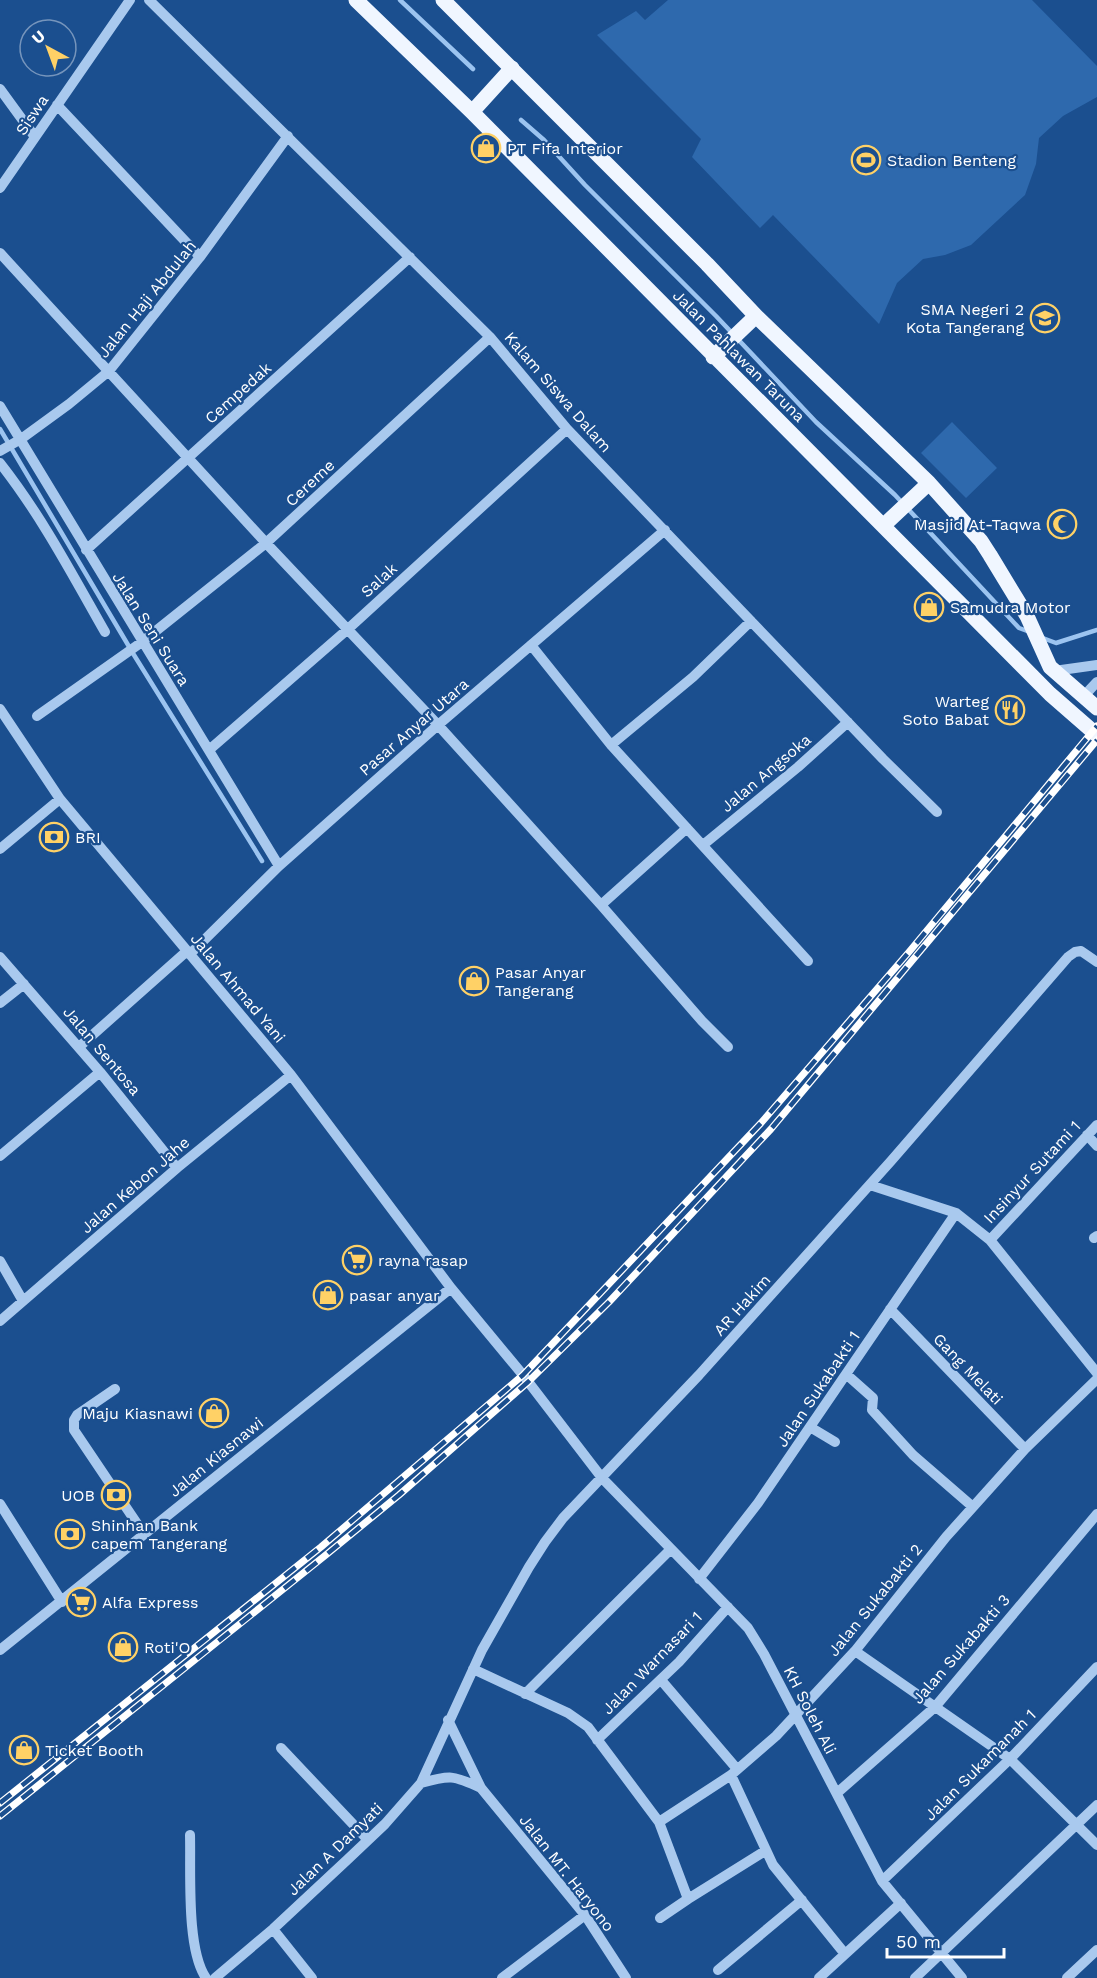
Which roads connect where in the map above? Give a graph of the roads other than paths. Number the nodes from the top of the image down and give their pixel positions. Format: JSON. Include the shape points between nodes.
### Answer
{"nodes":[{"id":1,"x":130,"y":0,"type":"edge"},
{"id":2,"x":148,"y":0,"type":"edge"},
{"id":3,"x":356,"y":0,"type":"edge"},
{"id":4,"x":443,"y":0,"type":"edge"},
{"id":5,"x":512,"y":68,"type":"junction"},
{"id":6,"x":0,"y":89,"type":"edge"},
{"id":7,"x":57,"y":105,"type":"junction"},
{"id":8,"x":472,"y":112,"type":"junction"},
{"id":9,"x":288,"y":136,"type":"junction"},
{"id":10,"x":35,"y":137,"type":"junction"},
{"id":11,"x":0,"y":188,"type":"edge"},
{"id":12,"x":0,"y":253,"type":"edge"},
{"id":13,"x":200,"y":257,"type":"junction"},
{"id":14,"x":410,"y":257,"type":"junction"},
{"id":15,"x":751,"y":320,"type":"junction"},
{"id":16,"x":490,"y":337,"type":"junction"},
{"id":17,"x":718,"y":353,"type":"junction"},
{"id":18,"x":109,"y":371,"type":"junction"},
{"id":19,"x":0,"y":406,"type":"edge"},
{"id":20,"x":567,"y":429,"type":"junction"},
{"id":21,"x":18,"y":441,"type":"junction"},
{"id":22,"x":0,"y":451,"type":"edge"},
{"id":23,"x":189,"y":457,"type":"junction"},
{"id":24,"x":0,"y":463,"type":"edge"},
{"id":25,"x":925,"y":487,"type":"junction"},
{"id":26,"x":886,"y":523,"type":"junction"},
{"id":27,"x":665,"y":530,"type":"junction"},
{"id":28,"x":267,"y":543,"type":"junction"},
{"id":29,"x":86,"y":550,"type":"junction"},
{"id":30,"x":751,"y":621,"type":"junction"},
{"id":31,"x":348,"y":629,"type":"junction"},
{"id":32,"x":105,"y":632,"type":"dead end"},
{"id":33,"x":531,"y":645,"type":"junction"},
{"id":34,"x":135,"y":647,"type":"junction"},
{"id":35,"x":1097,"y":665,"type":"edge"},
{"id":36,"x":1051,"y":667,"type":"junction"},
{"id":37,"x":1097,"y":682,"type":"edge"},
{"id":38,"x":1083,"y":697,"type":"junction"},
{"id":39,"x":1097,"y":708,"type":"edge"},
{"id":40,"x":0,"y":709,"type":"edge"},
{"id":41,"x":37,"y":716,"type":"dead end"},
{"id":42,"x":848,"y":723,"type":"junction"},
{"id":43,"x":438,"y":725,"type":"junction"},
{"id":44,"x":1097,"y":735,"type":"edge"},
{"id":45,"x":611,"y":745,"type":"junction"},
{"id":46,"x":209,"y":750,"type":"junction"},
{"id":47,"x":60,"y":800,"type":"junction"},
{"id":48,"x":937,"y":812,"type":"dead end"},
{"id":49,"x":687,"y":828,"type":"junction"},
{"id":50,"x":703,"y":845,"type":"junction"},
{"id":51,"x":0,"y":849,"type":"edge"},
{"id":52,"x":279,"y":866,"type":"junction"},
{"id":53,"x":601,"y":905,"type":"junction"},
{"id":54,"x":189,"y":953,"type":"junction"},
{"id":55,"x":0,"y":957,"type":"edge"},
{"id":56,"x":808,"y":961,"type":"dead end"},
{"id":57,"x":1097,"y":962,"type":"edge"},
{"id":58,"x":24,"y":984,"type":"junction"},
{"id":59,"x":0,"y":1003,"type":"edge"},
{"id":60,"x":79,"y":1047,"type":"junction"},
{"id":61,"x":728,"y":1047,"type":"dead end"},
{"id":62,"x":100,"y":1072,"type":"junction"},
{"id":63,"x":291,"y":1075,"type":"junction"},
{"id":64,"x":1097,"y":1125,"type":"edge"},
{"id":65,"x":1087,"y":1135,"type":"junction"},
{"id":66,"x":1097,"y":1146,"type":"edge"},
{"id":67,"x":0,"y":1156,"type":"edge"},
{"id":68,"x":177,"y":1168,"type":"junction"},
{"id":69,"x":870,"y":1185,"type":"junction"},
{"id":70,"x":956,"y":1213,"type":"junction"},
{"id":71,"x":990,"y":1240,"type":"junction"},
{"id":72,"x":0,"y":1261,"type":"edge"},
{"id":73,"x":451,"y":1288,"type":"junction"},
{"id":74,"x":23,"y":1301,"type":"junction"},
{"id":75,"x":890,"y":1309,"type":"junction"},
{"id":76,"x":0,"y":1321,"type":"edge"},
{"id":77,"x":846,"y":1374,"type":"junction"},
{"id":78,"x":1097,"y":1374,"type":"edge"},
{"id":79,"x":1097,"y":1378,"type":"edge"},
{"id":80,"x":115,"y":1389,"type":"dead end"},
{"id":81,"x":810,"y":1428,"type":"junction"},
{"id":82,"x":835,"y":1442,"type":"dead end"},
{"id":83,"x":1024,"y":1449,"type":"junction"},
{"id":84,"x":602,"y":1478,"type":"junction"},
{"id":85,"x":0,"y":1504,"type":"edge"},
{"id":86,"x":973,"y":1507,"type":"junction"},
{"id":87,"x":1097,"y":1514,"type":"edge"},
{"id":88,"x":144,"y":1534,"type":"junction"},
{"id":89,"x":671,"y":1549,"type":"junction"},
{"id":90,"x":699,"y":1579,"type":"junction"},
{"id":91,"x":62,"y":1602,"type":"junction"},
{"id":92,"x":728,"y":1607,"type":"junction"},
{"id":93,"x":0,"y":1650,"type":"edge"},
{"id":94,"x":855,"y":1651,"type":"junction"},
{"id":95,"x":1097,"y":1667,"type":"edge"},
{"id":96,"x":473,"y":1669,"type":"junction"},
{"id":97,"x":661,"y":1680,"type":"junction"},
{"id":98,"x":525,"y":1694,"type":"junction"},
{"id":99,"x":935,"y":1707,"type":"junction"},
{"id":100,"x":795,"y":1714,"type":"junction"},
{"id":101,"x":448,"y":1720,"type":"junction"},
{"id":102,"x":597,"y":1740,"type":"junction"},
{"id":103,"x":281,"y":1748,"type":"dead end"},
{"id":104,"x":1010,"y":1759,"type":"junction"},
{"id":105,"x":734,"y":1772,"type":"junction"},
{"id":106,"x":421,"y":1783,"type":"junction"},
{"id":107,"x":481,"y":1788,"type":"junction"},
{"id":108,"x":837,"y":1793,"type":"junction"},
{"id":109,"x":1097,"y":1805,"type":"edge"},
{"id":110,"x":659,"y":1822,"type":"junction"},
{"id":111,"x":1077,"y":1825,"type":"junction"},
{"id":112,"x":190,"y":1835,"type":"dead end"},
{"id":113,"x":368,"y":1840,"type":"junction"},
{"id":114,"x":1097,"y":1845,"type":"edge"},
{"id":115,"x":765,"y":1851,"type":"junction"},
{"id":116,"x":882,"y":1881,"type":"junction"},
{"id":117,"x":688,"y":1899,"type":"junction"},
{"id":118,"x":802,"y":1900,"type":"junction"},
{"id":119,"x":901,"y":1903,"type":"junction"},
{"id":120,"x":585,"y":1915,"type":"junction"},
{"id":121,"x":660,"y":1918,"type":"dead end"},
{"id":122,"x":273,"y":1929,"type":"junction"},
{"id":123,"x":1097,"y":1950,"type":"edge"},
{"id":124,"x":942,"y":1953,"type":"junction"},
{"id":125,"x":845,"y":1954,"type":"junction"},
{"id":126,"x":718,"y":1970,"type":"dead end"},
{"id":127,"x":206,"y":1978,"type":"edge"},
{"id":128,"x":215,"y":1978,"type":"edge"},
{"id":129,"x":312,"y":1978,"type":"edge"},
{"id":130,"x":502,"y":1978,"type":"edge"},
{"id":131,"x":626,"y":1978,"type":"edge"},
{"id":132,"x":819,"y":1978,"type":"edge"},
{"id":133,"x":915,"y":1978,"type":"edge"},
{"id":134,"x":962,"y":1978,"type":"edge"},
{"id":135,"x":1067,"y":1978,"type":"edge"}],
"edges":[{"from":1,"to":7,"type":"street","name":"Siswa"},
{"from":2,"to":9,"type":"street","name":"Kalam Siswa Dalam"},
{"from":3,"to":8,"type":"main road","name":"Jalan Pahlawan Taruna"},
{"from":4,"to":5,"type":"main road"},
{"from":5,"to":8,"type":"main road"},
{"from":5,"to":15,"type":"main road"},
{"from":6,"to":10,"type":"street"},
{"from":7,"to":10,"type":"street","name":"Siswa"},
{"from":7,"to":13,"type":"street"},
{"from":8,"to":17,"type":"main road","name":"Jalan Pahlawan Taruna"},
{"from":9,"to":13,"type":"street","name":"Jalan Haji Abdulah"},
{"from":9,"to":14,"type":"street","name":"Kalam Siswa Dalam"},
{"from":10,"to":11,"type":"street","name":"Siswa"},
{"from":12,"to":18,"type":"street"},
{"from":13,"to":18,"type":"street","name":"Jalan Haji Abdulah"},
{"from":14,"to":16,"type":"street","name":"Kalam Siswa Dalam"},
{"from":14,"to":23,"type":"street","name":"Cempedak"},
{"from":15,"to":17,"type":"main road"},
{"from":15,"to":25,"type":"main road"},
{"from":16,"to":20,"type":"street","name":"Kalam Siswa Dalam"},
{"from":16,"to":28,"type":"street","name":"Cereme"},
{"from":17,"to":26,"type":"main road","name":"Jalan Pahlawan Taruna"},
{"from":18,"to":21,"type":"street","name":"Jalan Haji Abdulah"},
{"from":18,"to":23,"type":"street"},
{"from":19,"to":21,"type":"street","name":"Jalan Seni Suara"},
{"from":20,"to":27,"type":"street","name":"Kalam Siswa Dalam"},
{"from":20,"to":31,"type":"street","name":"Salak"},
{"from":21,"to":22,"type":"street","name":"Jalan Haji Abdulah"},
{"from":21,"to":29,"type":"street","name":"Jalan Seni Suara"},
{"from":23,"to":28,"type":"street"},
{"from":23,"to":29,"type":"street","name":"Cempedak"},
{"from":24,"to":32,"type":"street","via":[[52,540]]},
{"from":25,"to":26,"type":"main road"},
{"from":25,"to":36,"type":"main road","via":[[981,541],[1027,616]]},
{"from":26,"to":44,"type":"main road","name":"Jalan Pahlawan Taruna","via":[[1050,694]]},
{"from":27,"to":30,"type":"street","name":"Kalam Siswa Dalam"},
{"from":27,"to":33,"type":"street","name":"Pasar Anyar Utara"},
{"from":28,"to":31,"type":"street"},
{"from":28,"to":34,"type":"street","name":"Cereme"},
{"from":29,"to":34,"type":"street","name":"Jalan Seni Suara"},
{"from":30,"to":42,"type":"street","name":"Kalam Siswa Dalam"},
{"from":30,"to":45,"type":"street","via":[[693,677]]},
{"from":31,"to":43,"type":"street"},
{"from":31,"to":46,"type":"street","name":"Salak"},
{"from":33,"to":43,"type":"street","name":"Pasar Anyar Utara"},
{"from":33,"to":45,"type":"street"},
{"from":34,"to":41,"type":"street","name":"Cereme"},
{"from":34,"to":46,"type":"street","name":"Jalan Seni Suara"},
{"from":35,"to":36,"type":"street"},
{"from":36,"to":38,"type":"main road"},
{"from":37,"to":38,"type":"street"},
{"from":38,"to":39,"type":"main road"},
{"from":40,"to":47,"type":"street","name":"Jalan Ahmad Yani"},
{"from":42,"to":48,"type":"street","name":"Kalam Siswa Dalam"},
{"from":42,"to":50,"type":"street","name":"Jalan Angsoka"},
{"from":43,"to":52,"type":"street","name":"Pasar Anyar Utara"},
{"from":43,"to":53,"type":"street"},
{"from":45,"to":49,"type":"street"},
{"from":46,"to":52,"type":"street","name":"Jalan Seni Suara"},
{"from":47,"to":51,"type":"street"},
{"from":47,"to":54,"type":"street","name":"Jalan Ahmad Yani"},
{"from":49,"to":50,"type":"street"},
{"from":49,"to":53,"type":"street"},
{"from":50,"to":56,"type":"street"},
{"from":52,"to":54,"type":"street","name":"Pasar Anyar Utara"},
{"from":53,"to":61,"type":"street"},
{"from":54,"to":60,"type":"street","name":"Pasar Anyar Utara"},
{"from":54,"to":63,"type":"street","name":"Jalan Ahmad Yani"},
{"from":55,"to":58,"type":"street","name":"Jalan Sentosa"},
{"from":57,"to":69,"type":"street","name":"AR Hakim","via":[[1082,951],[1068,957]]},
{"from":58,"to":59,"type":"street"},
{"from":58,"to":60,"type":"street","name":"Jalan Sentosa"},
{"from":60,"to":62,"type":"street","name":"Jalan Sentosa"},
{"from":62,"to":67,"type":"street"},
{"from":62,"to":68,"type":"street","name":"Jalan Sentosa"},
{"from":63,"to":68,"type":"street","name":"Jalan Kebon Jahe"},
{"from":63,"to":73,"type":"street","name":"Jalan Ahmad Yani"},
{"from":64,"to":65,"type":"street","name":"Insinyur Sutami 1"},
{"from":65,"to":66,"type":"street"},
{"from":65,"to":71,"type":"street","name":"Insinyur Sutami 1"},
{"from":68,"to":74,"type":"street","name":"Jalan Kebon Jahe"},
{"from":69,"to":70,"type":"street"},
{"from":69,"to":84,"type":"street","name":"AR Hakim"},
{"from":70,"to":71,"type":"street"},
{"from":70,"to":75,"type":"street","name":"Jalan Sukabakti 1"},
{"from":71,"to":78,"type":"street"},
{"from":72,"to":74,"type":"street"},
{"from":73,"to":84,"type":"street","name":"Jalan Ahmad Yani"},
{"from":73,"to":88,"type":"street","name":"Jalan Kiasnawi"},
{"from":74,"to":76,"type":"street","name":"Jalan Kebon Jahe"},
{"from":75,"to":77,"type":"street","name":"Jalan Sukabakti 1"},
{"from":75,"to":83,"type":"street","name":"Gang Melati"},
{"from":77,"to":81,"type":"street","name":"Jalan Sukabakti 1"},
{"from":77,"to":86,"type":"street","via":[[873,1398],[873,1410],[913,1455]]},
{"from":79,"to":83,"type":"street","name":"Jalan Sukabakti 2"},
{"from":80,"to":88,"type":"street","via":[[77,1415],[74,1430]]},
{"from":81,"to":82,"type":"street"},
{"from":81,"to":90,"type":"street","name":"Jalan Sukabakti 1"},
{"from":83,"to":86,"type":"street","name":"Jalan Sukabakti 2"},
{"from":84,"to":89,"type":"street","name":"KH Soleh Ali"},
{"from":84,"to":96,"type":"street","name":"AR Hakim","via":[[545,1542]]},
{"from":85,"to":91,"type":"street"},
{"from":86,"to":94,"type":"street","name":"Jalan Sukabakti 2"},
{"from":87,"to":99,"type":"street","name":"Jalan Sukabakti 3"},
{"from":88,"to":91,"type":"street","name":"Jalan Kiasnawi"},
{"from":89,"to":90,"type":"street","name":"KH Soleh Ali"},
{"from":89,"to":98,"type":"street"},
{"from":90,"to":92,"type":"street","name":"KH Soleh Ali"},
{"from":91,"to":93,"type":"street","name":"Jalan Kiasnawi"},
{"from":92,"to":97,"type":"street","name":"Jalan Warnasari 1"},
{"from":92,"to":100,"type":"street","name":"KH Soleh Ali","via":[[759,1646]]},
{"from":94,"to":99,"type":"street"},
{"from":94,"to":100,"type":"street","name":"Jalan Sukabakti 2"},
{"from":95,"to":104,"type":"street","name":"Jalan Sukamanah 1"},
{"from":96,"to":98,"type":"street"},
{"from":96,"to":101,"type":"street","name":"AR Hakim"},
{"from":97,"to":102,"type":"street","name":"Jalan Warnasari 1"},
{"from":97,"to":105,"type":"street"},
{"from":98,"to":102,"type":"street","via":[[575,1717]]},
{"from":99,"to":104,"type":"street"},
{"from":99,"to":108,"type":"street","name":"Jalan Sukabakti 3"},
{"from":100,"to":105,"type":"street","name":"Jalan Sukabakti 2"},
{"from":100,"to":108,"type":"street","name":"KH Soleh Ali"},
{"from":101,"to":106,"type":"street","name":"Jalan A Damyati"},
{"from":101,"to":107,"type":"street","name":"Jalan MT. Haryono"},
{"from":102,"to":110,"type":"street"},
{"from":103,"to":113,"type":"street"},
{"from":104,"to":111,"type":"street"},
{"from":104,"to":116,"type":"street","name":"Jalan Sukamanah 1"},
{"from":105,"to":110,"type":"street","name":"Jalan Sukabakti 2"},
{"from":105,"to":115,"type":"street"},
{"from":106,"to":107,"type":"street","name":"Jalan MT. Haryono","via":[[458,1777]]},
{"from":106,"to":113,"type":"street","name":"Jalan A Damyati"},
{"from":107,"to":120,"type":"street","name":"Jalan MT. Haryono"},
{"from":108,"to":116,"type":"street","name":"KH Soleh Ali"},
{"from":109,"to":111,"type":"street"},
{"from":110,"to":117,"type":"street"},
{"from":111,"to":114,"type":"street"},
{"from":111,"to":124,"type":"street"},
{"from":112,"to":127,"type":"street","via":[[195,1950]]},
{"from":113,"to":122,"type":"street","name":"Jalan A Damyati"},
{"from":115,"to":117,"type":"street"},
{"from":115,"to":118,"type":"street"},
{"from":116,"to":119,"type":"street","name":"KH Soleh Ali"},
{"from":117,"to":121,"type":"street"},
{"from":118,"to":125,"type":"street"},
{"from":118,"to":126,"type":"street"},
{"from":119,"to":124,"type":"street","name":"KH Soleh Ali"},
{"from":119,"to":125,"type":"street"},
{"from":120,"to":130,"type":"street"},
{"from":120,"to":131,"type":"street","name":"Jalan MT. Haryono"},
{"from":122,"to":128,"type":"street","name":"Jalan A Damyati"},
{"from":122,"to":129,"type":"street"},
{"from":123,"to":135,"type":"street"},
{"from":124,"to":133,"type":"street"},
{"from":124,"to":134,"type":"street","name":"KH Soleh Ali"},
{"from":125,"to":132,"type":"street"}]}
